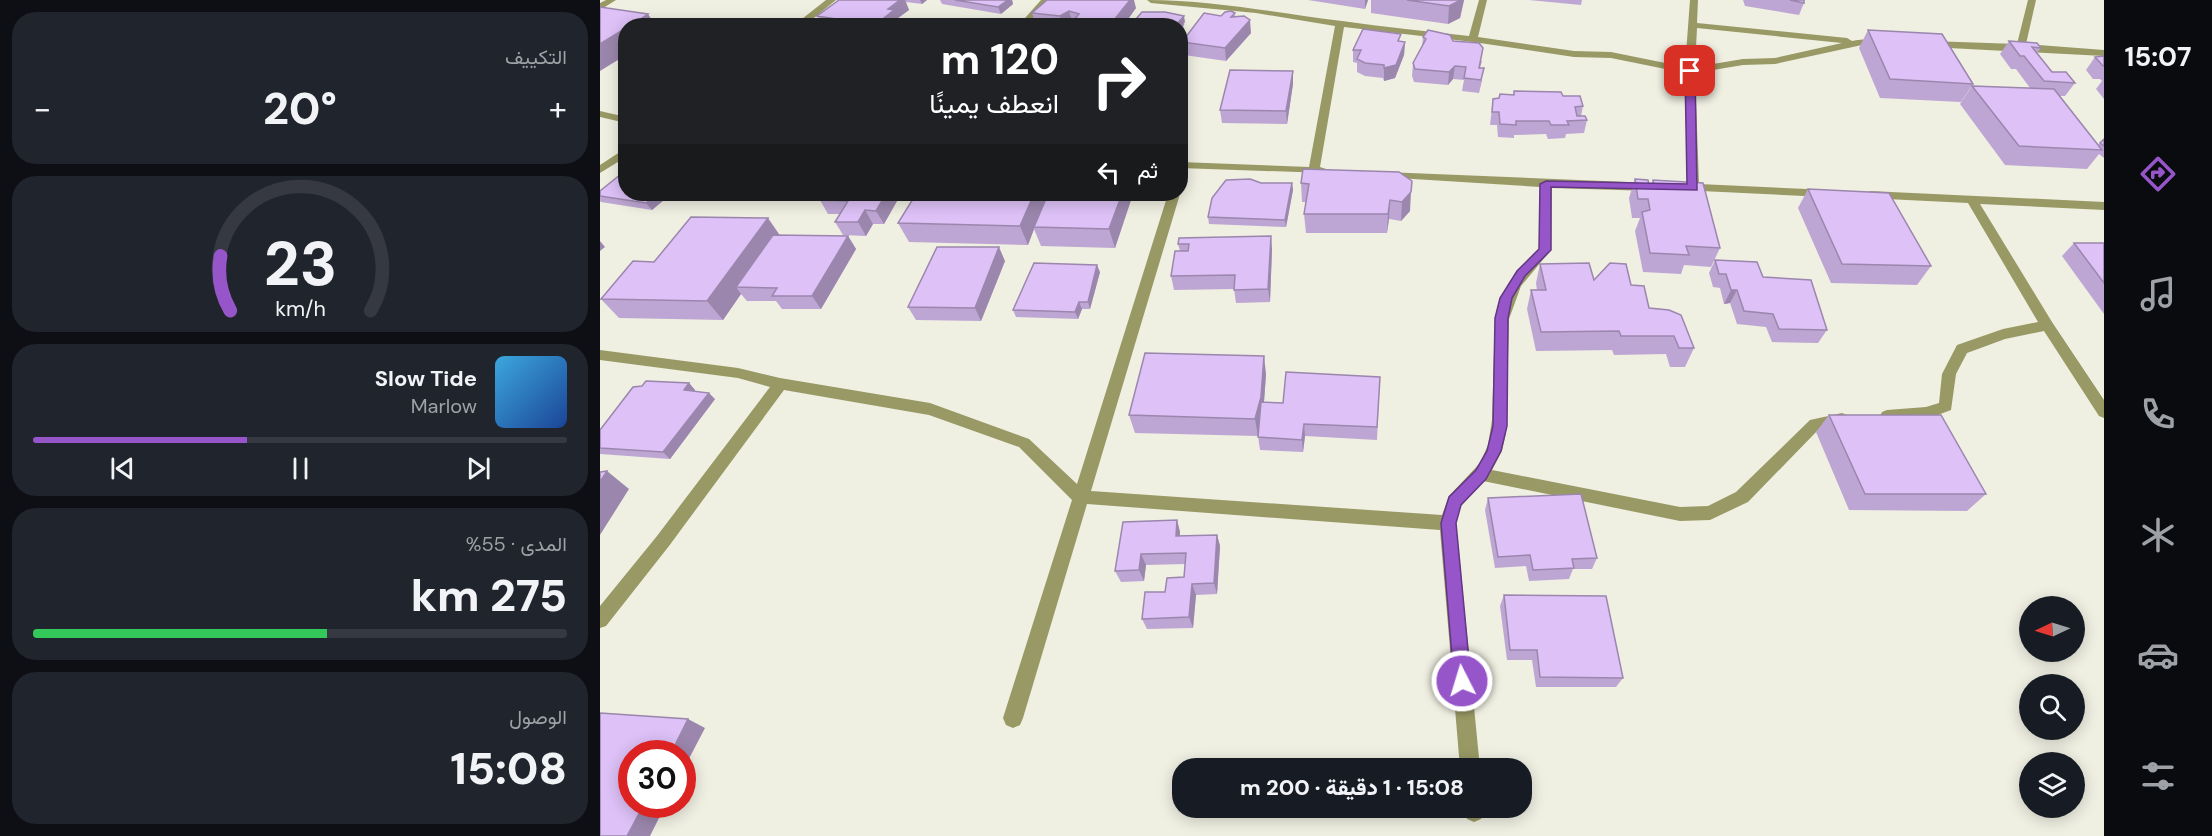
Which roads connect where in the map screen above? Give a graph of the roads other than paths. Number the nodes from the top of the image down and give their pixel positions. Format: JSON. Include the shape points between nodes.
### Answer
{"nodes":[{"id":1,"x":612,"y":0,"type":"edge"},
{"id":2,"x":832,"y":0,"type":"edge"},
{"id":3,"x":1046,"y":0,"type":"edge"},
{"id":4,"x":1151,"y":0,"type":"edge"},
{"id":5,"x":1262,"y":0,"type":"edge"},
{"id":6,"x":1483,"y":0,"type":"edge"},
{"id":7,"x":1694,"y":0,"type":"edge"},
{"id":8,"x":2031,"y":0,"type":"edge"},
{"id":9,"x":600,"y":7,"type":"edge"},
{"id":10,"x":1256,"y":10,"type":"junction"},
{"id":11,"x":808,"y":18,"type":"edge"},
{"id":12,"x":1029,"y":18,"type":"edge"},
{"id":13,"x":1340,"y":24,"type":"junction"},
{"id":14,"x":1692,"y":25,"type":"junction"},
{"id":15,"x":1473,"y":39,"type":"junction"},
{"id":16,"x":1862,"y":42,"type":"junction"},
{"id":17,"x":1896,"y":43,"type":"edge"},
{"id":18,"x":1919,"y":44,"type":"edge"},
{"id":19,"x":2021,"y":46,"type":"junction"},
{"id":20,"x":2104,"y":53,"type":"edge"},
{"id":21,"x":1690,"y":71,"type":"junction"},
{"id":22,"x":600,"y":114,"type":"edge"},
{"id":23,"x":618,"y":118,"type":"edge"},
{"id":24,"x":618,"y":157,"type":"edge"},
{"id":25,"x":1188,"y":167,"type":"edge"},
{"id":26,"x":600,"y":170,"type":"edge"},
{"id":27,"x":1314,"y":171,"type":"junction"},
{"id":28,"x":1337,"y":172,"type":"edge"},
{"id":29,"x":1372,"y":174,"type":"edge"},
{"id":30,"x":1546,"y":184,"type":"junction"},
{"id":31,"x":1693,"y":188,"type":"junction"},
{"id":32,"x":1833,"y":194,"type":"edge"},
{"id":33,"x":1856,"y":195,"type":"edge"},
{"id":34,"x":1972,"y":200,"type":"junction"},
{"id":35,"x":1172,"y":201,"type":"edge"},
{"id":36,"x":2104,"y":206,"type":"edge"},
{"id":37,"x":2048,"y":325,"type":"junction"},
{"id":38,"x":602,"y":358,"type":"edge"},
{"id":39,"x":780,"y":384,"type":"junction"},
{"id":40,"x":2104,"y":412,"type":"edge"},
{"id":41,"x":1481,"y":474,"type":"junction"},
{"id":42,"x":1080,"y":497,"type":"junction"},
{"id":43,"x":1448,"y":523,"type":"junction"},
{"id":44,"x":600,"y":620,"type":"edge"},
{"id":45,"x":1012,"y":718,"type":"dead end"},
{"id":46,"x":1469,"y":758,"type":"edge"}],
"edges":[{"from":1,"to":9,"type":"street"},
{"from":2,"to":11,"type":"street"},
{"from":3,"to":12,"type":"street"},
{"from":4,"to":10,"type":"street"},
{"from":5,"to":10,"type":"street"},
{"from":6,"to":15,"type":"street"},
{"from":7,"to":14,"type":"street"},
{"from":8,"to":19,"type":"street"},
{"from":10,"to":13,"type":"street"},
{"from":13,"to":15,"type":"street"},
{"from":13,"to":27,"type":"street"},
{"from":14,"to":16,"type":"street"},
{"from":14,"to":21,"type":"street"},
{"from":15,"to":21,"type":"street","via":[[1574,54],[1620,56]]},
{"from":16,"to":17,"type":"street"},
{"from":16,"to":21,"type":"street","via":[[1775,61]]},
{"from":18,"to":19,"type":"street"},
{"from":19,"to":20,"type":"street"},
{"from":21,"to":31,"type":"street"},
{"from":22,"to":23,"type":"street"},
{"from":24,"to":26,"type":"street"},
{"from":25,"to":27,"type":"street"},
{"from":27,"to":28,"type":"street"},
{"from":29,"to":30,"type":"street"},
{"from":30,"to":31,"type":"street"},
{"from":30,"to":41,"type":"street","via":[[1545,250],[1521,274],[1506,298],[1502,318],[1500,426],[1494,451]]},
{"from":31,"to":32,"type":"street"},
{"from":33,"to":34,"type":"street"},
{"from":34,"to":36,"type":"street"},
{"from":34,"to":37,"type":"street"},
{"from":35,"to":42,"type":"street"},
{"from":37,"to":40,"type":"street"},
{"from":37,"to":41,"type":"street","via":[[2003,334],[1962,349],[1949,374],[1946,406],[1928,413],[1815,424],[1742,497],[1710,513],[1680,514]]},
{"from":38,"to":39,"type":"street","via":[[738,373]]},
{"from":39,"to":42,"type":"street","via":[[930,409],[1024,443]]},
{"from":39,"to":44,"type":"street"},
{"from":41,"to":43,"type":"street","via":[[1454,502]]},
{"from":42,"to":43,"type":"street"},
{"from":42,"to":45,"type":"street"},
{"from":43,"to":46,"type":"street"}]}
